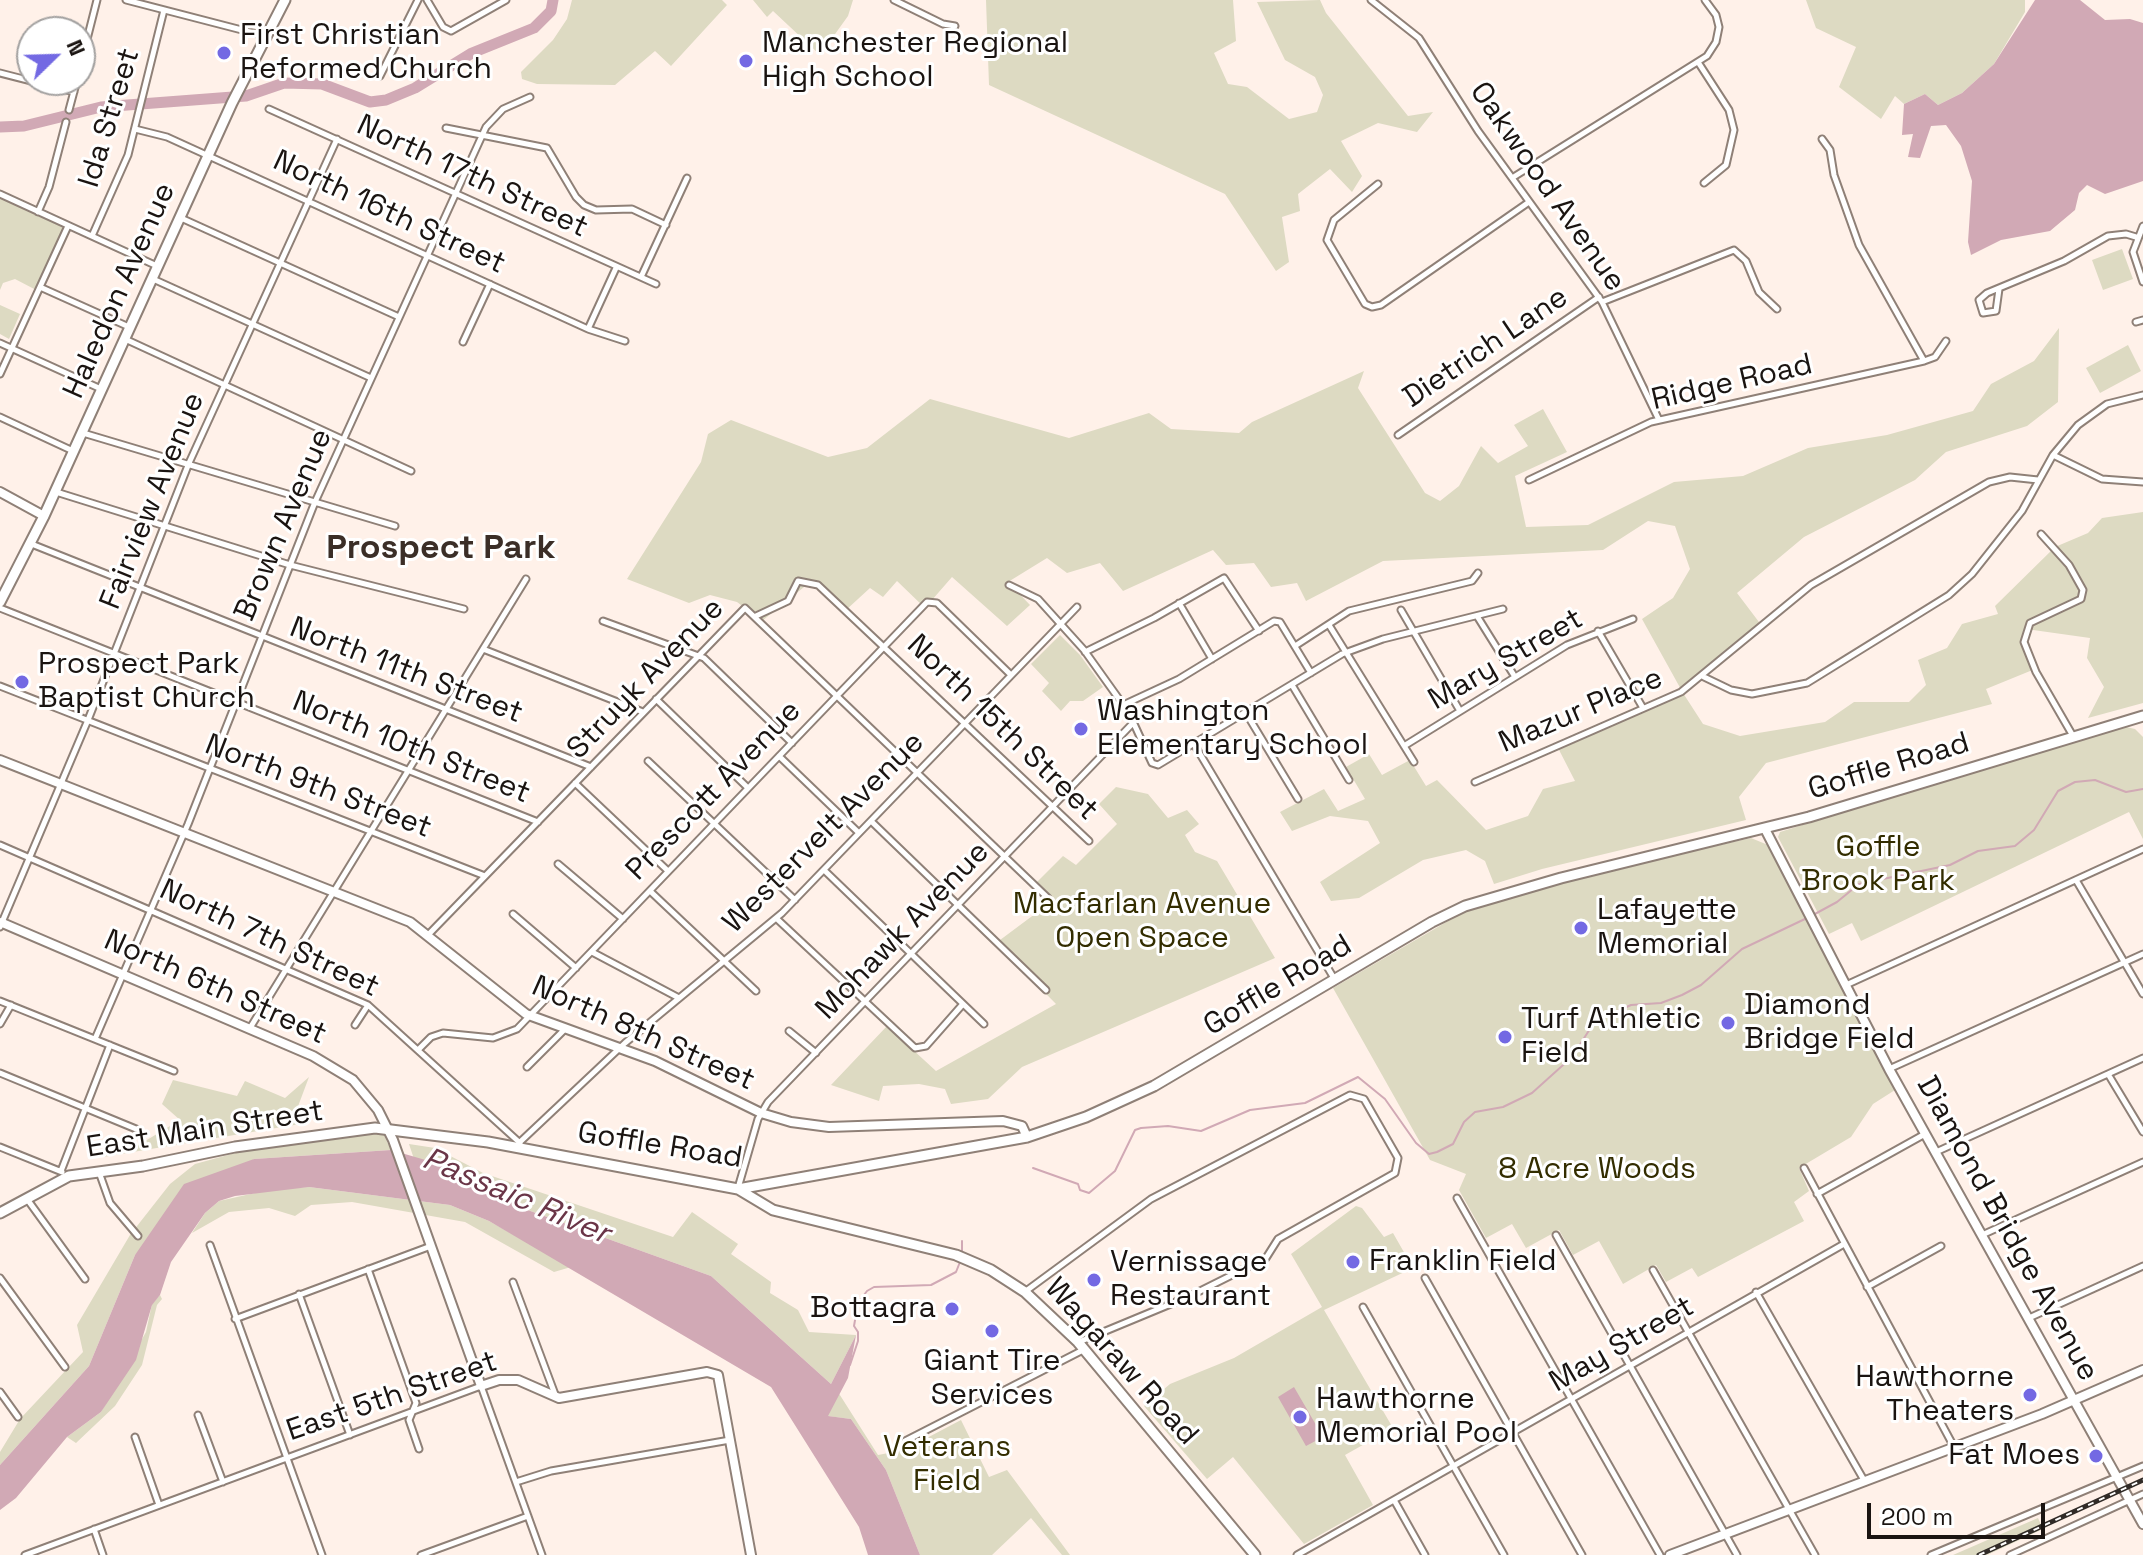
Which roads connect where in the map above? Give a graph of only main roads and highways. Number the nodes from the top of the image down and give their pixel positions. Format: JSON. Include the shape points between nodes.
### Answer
{"nodes":[{"id":1,"x":285,"y":0,"type":"edge"},
{"id":2,"x":0,"y":602,"type":"edge"},
{"id":3,"x":2141,"y":721,"type":"edge"},
{"id":4,"x":426,"y":1133,"type":"joint"},
{"id":5,"x":738,"y":1189,"type":"junction"},
{"id":6,"x":0,"y":1213,"type":"edge"},
{"id":7,"x":1255,"y":1555,"type":"edge"}],
"edges":[{"from":1,"to":2,"type":"main road","name":"Haledon Avenue"},
{"from":3,"to":5,"type":"main road","name":"Goffle Road","via":[[2073,736],[1765,829],[1465,906],[1138,1095],[1068,1124],[1027,1137]]},
{"from":4,"to":5,"type":"main road","name":"Goffle Road","via":[[523,1145]]},
{"from":4,"to":6,"type":"main road","name":"East Main Street","via":[[388,1128],[249,1144],[72,1176]]},
{"from":5,"to":7,"type":"main road","name":"Wagaraw Road","via":[[773,1210],[956,1255],[1025,1292],[1081,1346]]}]}
